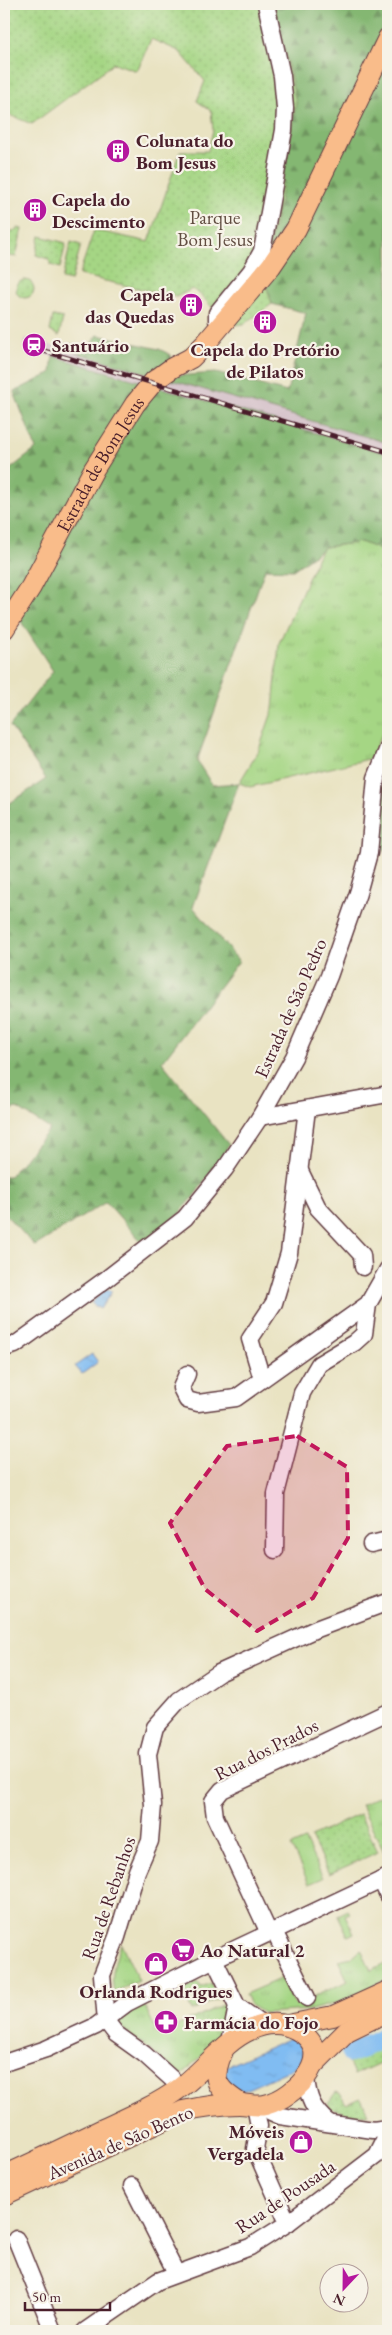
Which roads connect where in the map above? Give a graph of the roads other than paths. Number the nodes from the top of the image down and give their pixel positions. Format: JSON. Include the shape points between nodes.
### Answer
{"nodes":[{"id":1,"x":266,"y":4,"type":"edge"},
{"id":2,"x":388,"y":38,"type":"edge"},
{"id":3,"x":224,"y":323,"type":"junction"},
{"id":4,"x":4,"y":629,"type":"edge"},
{"id":5,"x":388,"y":748,"type":"edge"},
{"id":6,"x":388,"y":1094,"type":"edge"},
{"id":7,"x":307,"y":1109,"type":"junction"},
{"id":8,"x":260,"y":1117,"type":"junction"},
{"id":9,"x":299,"y":1169,"type":"junction"},
{"id":10,"x":363,"y":1268,"type":"dead end"},
{"id":11,"x":388,"y":1268,"type":"edge"},
{"id":12,"x":368,"y":1304,"type":"junction"},
{"id":13,"x":4,"y":1348,"type":"edge"},
{"id":14,"x":187,"y":1374,"type":"dead end"},
{"id":15,"x":262,"y":1379,"type":"junction"},
{"id":16,"x":388,"y":1540,"type":"edge"},
{"id":17,"x":371,"y":1544,"type":"dead end"},
{"id":18,"x":275,"y":1550,"type":"dead end"},
{"id":19,"x":388,"y":1602,"type":"edge"},
{"id":20,"x":388,"y":1712,"type":"edge"},
{"id":21,"x":385,"y":1879,"type":"edge"},
{"id":22,"x":388,"y":1895,"type":"edge"},
{"id":23,"x":271,"y":1932,"type":"junction"},
{"id":24,"x":214,"y":1959,"type":"junction"},
{"id":25,"x":388,"y":1991,"type":"edge"},
{"id":26,"x":307,"y":1998,"type":"dead end"},
{"id":27,"x":237,"y":2006,"type":"junction"},
{"id":28,"x":388,"y":2011,"type":"edge"},
{"id":29,"x":106,"y":2021,"type":"junction"},
{"id":30,"x":263,"y":2025,"type":"junction"},
{"id":31,"x":288,"y":2025,"type":"junction"},
{"id":32,"x":226,"y":2047,"type":"junction"},
{"id":33,"x":4,"y":2063,"type":"edge"},
{"id":34,"x":309,"y":2072,"type":"junction"},
{"id":35,"x":173,"y":2080,"type":"dead end"},
{"id":36,"x":254,"y":2105,"type":"junction"},
{"id":37,"x":328,"y":2123,"type":"junction"},
{"id":38,"x":388,"y":2128,"type":"edge"},
{"id":39,"x":388,"y":2133,"type":"edge"},
{"id":40,"x":4,"y":2176,"type":"edge"},
{"id":41,"x":132,"y":2186,"type":"dead end"},
{"id":42,"x":4,"y":2195,"type":"edge"},
{"id":43,"x":288,"y":2223,"type":"junction"},
{"id":44,"x":16,"y":2239,"type":"dead end"},
{"id":45,"x":176,"y":2273,"type":"junction"},
{"id":46,"x":53,"y":2331,"type":"edge"},
{"id":47,"x":85,"y":2331,"type":"edge"}],
"edges":[{"from":1,"to":3,"type":"street","via":[[282,76],[284,130],[262,251],[216,313],[217,320]]},
{"from":2,"to":3,"type":"main road","name":"Estrada de Bom Jesus","via":[[296,228],[262,279]]},
{"from":3,"to":4,"type":"main road","name":"Estrada de Bom Jesus","via":[[191,358],[154,381],[135,404],[94,469],[31,587]]},
{"from":5,"to":8,"type":"street","name":"Estrada de São Pedro","via":[[376,778],[369,852],[352,912],[294,1057]]},
{"from":6,"to":7,"type":"street"},
{"from":7,"to":8,"type":"street"},
{"from":7,"to":9,"type":"street"},
{"from":8,"to":13,"type":"street","name":"Estrada de São Pedro","via":[[225,1169],[185,1218],[15,1345]]},
{"from":9,"to":10,"type":"street","via":[[318,1208],[362,1255]]},
{"from":9,"to":15,"type":"street","via":[[289,1253],[274,1303],[250,1339]]},
{"from":11,"to":12,"type":"street"},
{"from":12,"to":15,"type":"street"},
{"from":12,"to":18,"type":"street","via":[[364,1334],[319,1364],[302,1393],[276,1494]]},
{"from":14,"to":15,"type":"street","via":[[181,1388],[187,1400],[198,1403],[236,1398]]},
{"from":16,"to":17,"type":"street"},
{"from":19,"to":29,"type":"street","name":"Rua de Rebanhos","via":[[316,1629],[219,1673],[179,1700],[155,1727],[148,1754],[153,1805],[150,1841],[102,1975]]},
{"from":20,"to":23,"type":"street","name":"Rua dos Prados","via":[[222,1790],[213,1801],[215,1816]]},
{"from":21,"to":22,"type":"street"},
{"from":21,"to":23,"type":"street"},
{"from":23,"to":24,"type":"street"},
{"from":23,"to":26,"type":"street","name":"Rua dos Prados"},
{"from":24,"to":27,"type":"street"},
{"from":24,"to":29,"type":"street","via":[[127,2003]]},
{"from":25,"to":31,"type":"main road","name":"Avenida de São Bento","via":[[333,2016]]},
{"from":27,"to":30,"type":"street"},
{"from":27,"to":32,"type":"street"},
{"from":28,"to":34,"type":"main road","name":"Avenida de São Bento","via":[[347,2031]]},
{"from":29,"to":33,"type":"street","via":[[46,2049]]},
{"from":29,"to":35,"type":"street","via":[[116,2034]]},
{"from":30,"to":31,"type":"main road","name":"Avenida de São Bento"},
{"from":30,"to":32,"type":"main road","name":"Avenida de São Bento","via":[[244,2032]]},
{"from":31,"to":34,"type":"main road","via":[[304,2033],[310,2043]]},
{"from":32,"to":36,"type":"main road","via":[[217,2063],[218,2083],[223,2093]]},
{"from":32,"to":40,"type":"main road","name":"Avenida de São Bento","via":[[180,2088],[152,2106]]},
{"from":34,"to":36,"type":"main road","name":"Avenida de São Bento","via":[[297,2090],[281,2100]]},
{"from":34,"to":37,"type":"street","via":[[310,2103]]},
{"from":36,"to":37,"type":"street","via":[[280,2116]]},
{"from":36,"to":42,"type":"main road","name":"Avenida de São Bento","via":[[199,2107],[183,2111]]},
{"from":36,"to":43,"type":"street","via":[[259,2126],[255,2149]]},
{"from":37,"to":38,"type":"street","via":[[373,2130]]},
{"from":39,"to":43,"type":"street","name":"Rua de Pousada","via":[[377,2156]]},
{"from":41,"to":45,"type":"street"},
{"from":43,"to":45,"type":"street","name":"Rua de Pousada","via":[[250,2247]]},
{"from":44,"to":46,"type":"street"},
{"from":45,"to":47,"type":"street","name":"Rua de Pousada","via":[[158,2281]]}]}
